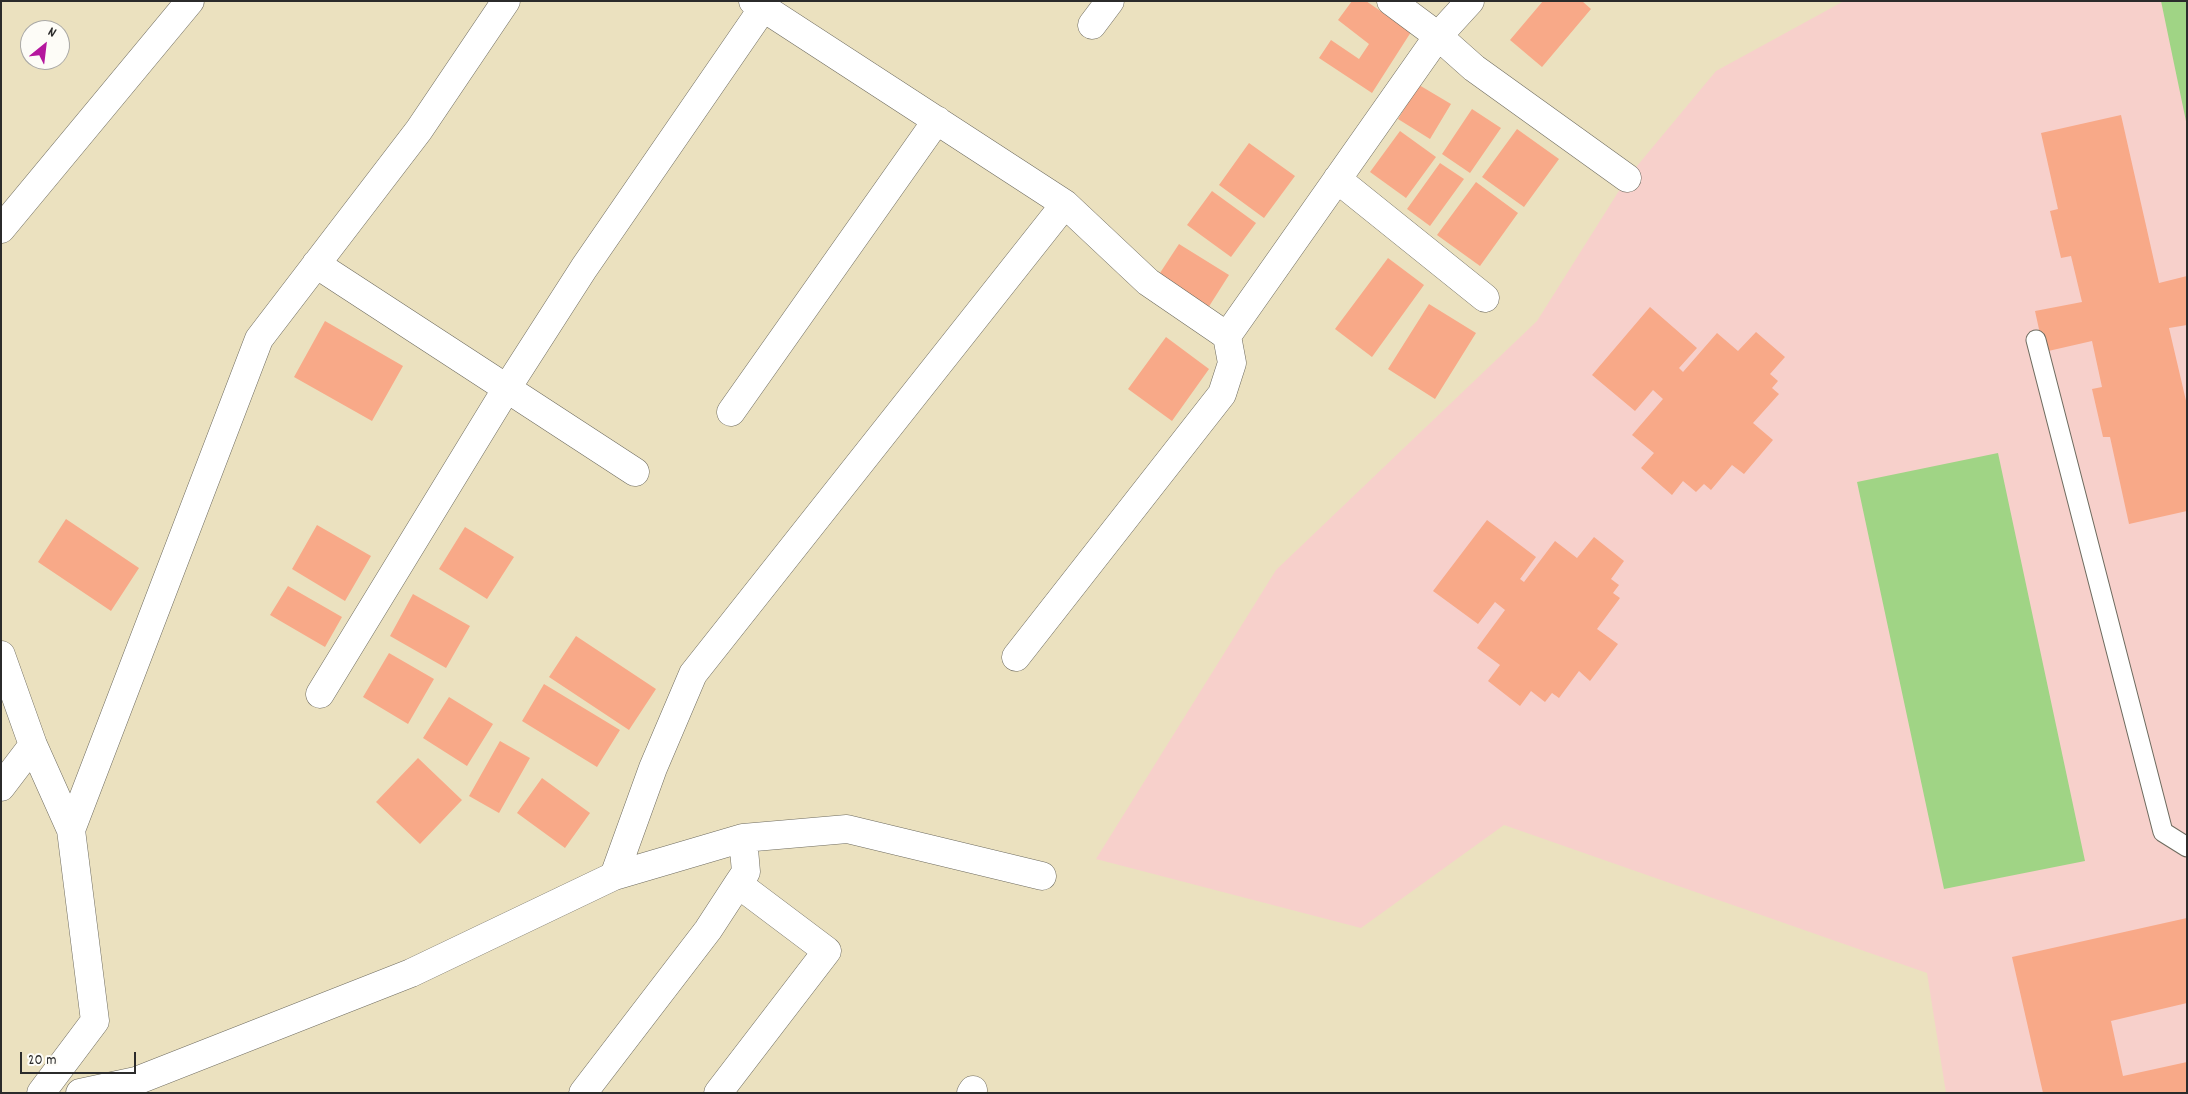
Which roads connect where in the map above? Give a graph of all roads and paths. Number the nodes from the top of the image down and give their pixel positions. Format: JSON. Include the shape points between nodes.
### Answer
{"nodes":[{"id":1,"x":190,"y":1,"type":"edge"},
{"id":2,"x":506,"y":1,"type":"edge"},
{"id":3,"x":1110,"y":1,"type":"edge"},
{"id":4,"x":1391,"y":1,"type":"edge"},
{"id":5,"x":1470,"y":1,"type":"edge"},
{"id":6,"x":758,"y":4,"type":"edge"},
{"id":7,"x":1092,"y":25,"type":"dead end"},
{"id":8,"x":1438,"y":36,"type":"junction"},
{"id":9,"x":937,"y":120,"type":"junction"},
{"id":10,"x":1627,"y":178,"type":"dead end"},
{"id":11,"x":1337,"y":179,"type":"junction"},
{"id":12,"x":1065,"y":204,"type":"junction"},
{"id":13,"x":1,"y":229,"type":"edge"},
{"id":14,"x":316,"y":264,"type":"junction"},
{"id":15,"x":1485,"y":298,"type":"dead end"},
{"id":16,"x":1227,"y":336,"type":"junction"},
{"id":17,"x":2036,"y":340,"type":"dead end"},
{"id":18,"x":507,"y":388,"type":"junction"},
{"id":19,"x":731,"y":412,"type":"dead end"},
{"id":20,"x":635,"y":472,"type":"dead end"},
{"id":21,"x":1,"y":655,"type":"edge"},
{"id":22,"x":1016,"y":657,"type":"dead end"},
{"id":23,"x":320,"y":694,"type":"dead end"},
{"id":24,"x":33,"y":745,"type":"junction"},
{"id":25,"x":1,"y":787,"type":"edge"},
{"id":26,"x":71,"y":830,"type":"junction"},
{"id":27,"x":743,"y":838,"type":"junction"},
{"id":28,"x":2187,"y":847,"type":"edge"},
{"id":29,"x":614,"y":876,"type":"junction"},
{"id":30,"x":1042,"y":876,"type":"dead end"},
{"id":31,"x":738,"y":884,"type":"junction"},
{"id":32,"x":41,"y":1093,"type":"edge"},
{"id":33,"x":80,"y":1093,"type":"edge"},
{"id":34,"x":583,"y":1093,"type":"edge"},
{"id":35,"x":718,"y":1093,"type":"edge"}],
"edges":[{"from":1,"to":13,"type":"street"},
{"from":2,"to":14,"type":"street","via":[[420,130]]},
{"from":3,"to":7,"type":"street"},
{"from":4,"to":8,"type":"street"},
{"from":5,"to":8,"type":"street"},
{"from":6,"to":9,"type":"street"},
{"from":6,"to":18,"type":"street"},
{"from":8,"to":10,"type":"street","via":[[1474,68]]},
{"from":8,"to":11,"type":"street"},
{"from":9,"to":12,"type":"street"},
{"from":9,"to":19,"type":"street"},
{"from":11,"to":15,"type":"street"},
{"from":11,"to":16,"type":"street"},
{"from":12,"to":16,"type":"street","via":[[1148,282]]},
{"from":12,"to":29,"type":"street","via":[[693,674],[653,768]]},
{"from":14,"to":18,"type":"street"},
{"from":14,"to":26,"type":"street","via":[[259,338]]},
{"from":16,"to":22,"type":"street","via":[[1232,363],[1222,394]]},
{"from":17,"to":28,"type":"lane","via":[[2163,832]]},
{"from":18,"to":20,"type":"street"},
{"from":18,"to":23,"type":"street"},
{"from":21,"to":24,"type":"street"},
{"from":24,"to":25,"type":"street"},
{"from":24,"to":26,"type":"street"},
{"from":26,"to":32,"type":"street","via":[[96,1021]]},
{"from":27,"to":29,"type":"street"},
{"from":27,"to":30,"type":"street","via":[[847,829]]},
{"from":27,"to":31,"type":"street","via":[[746,872]]},
{"from":29,"to":33,"type":"street","via":[[411,973],[136,1081]]},
{"from":31,"to":34,"type":"street","via":[[708,930]]},
{"from":31,"to":35,"type":"street","via":[[827,951]]}]}
